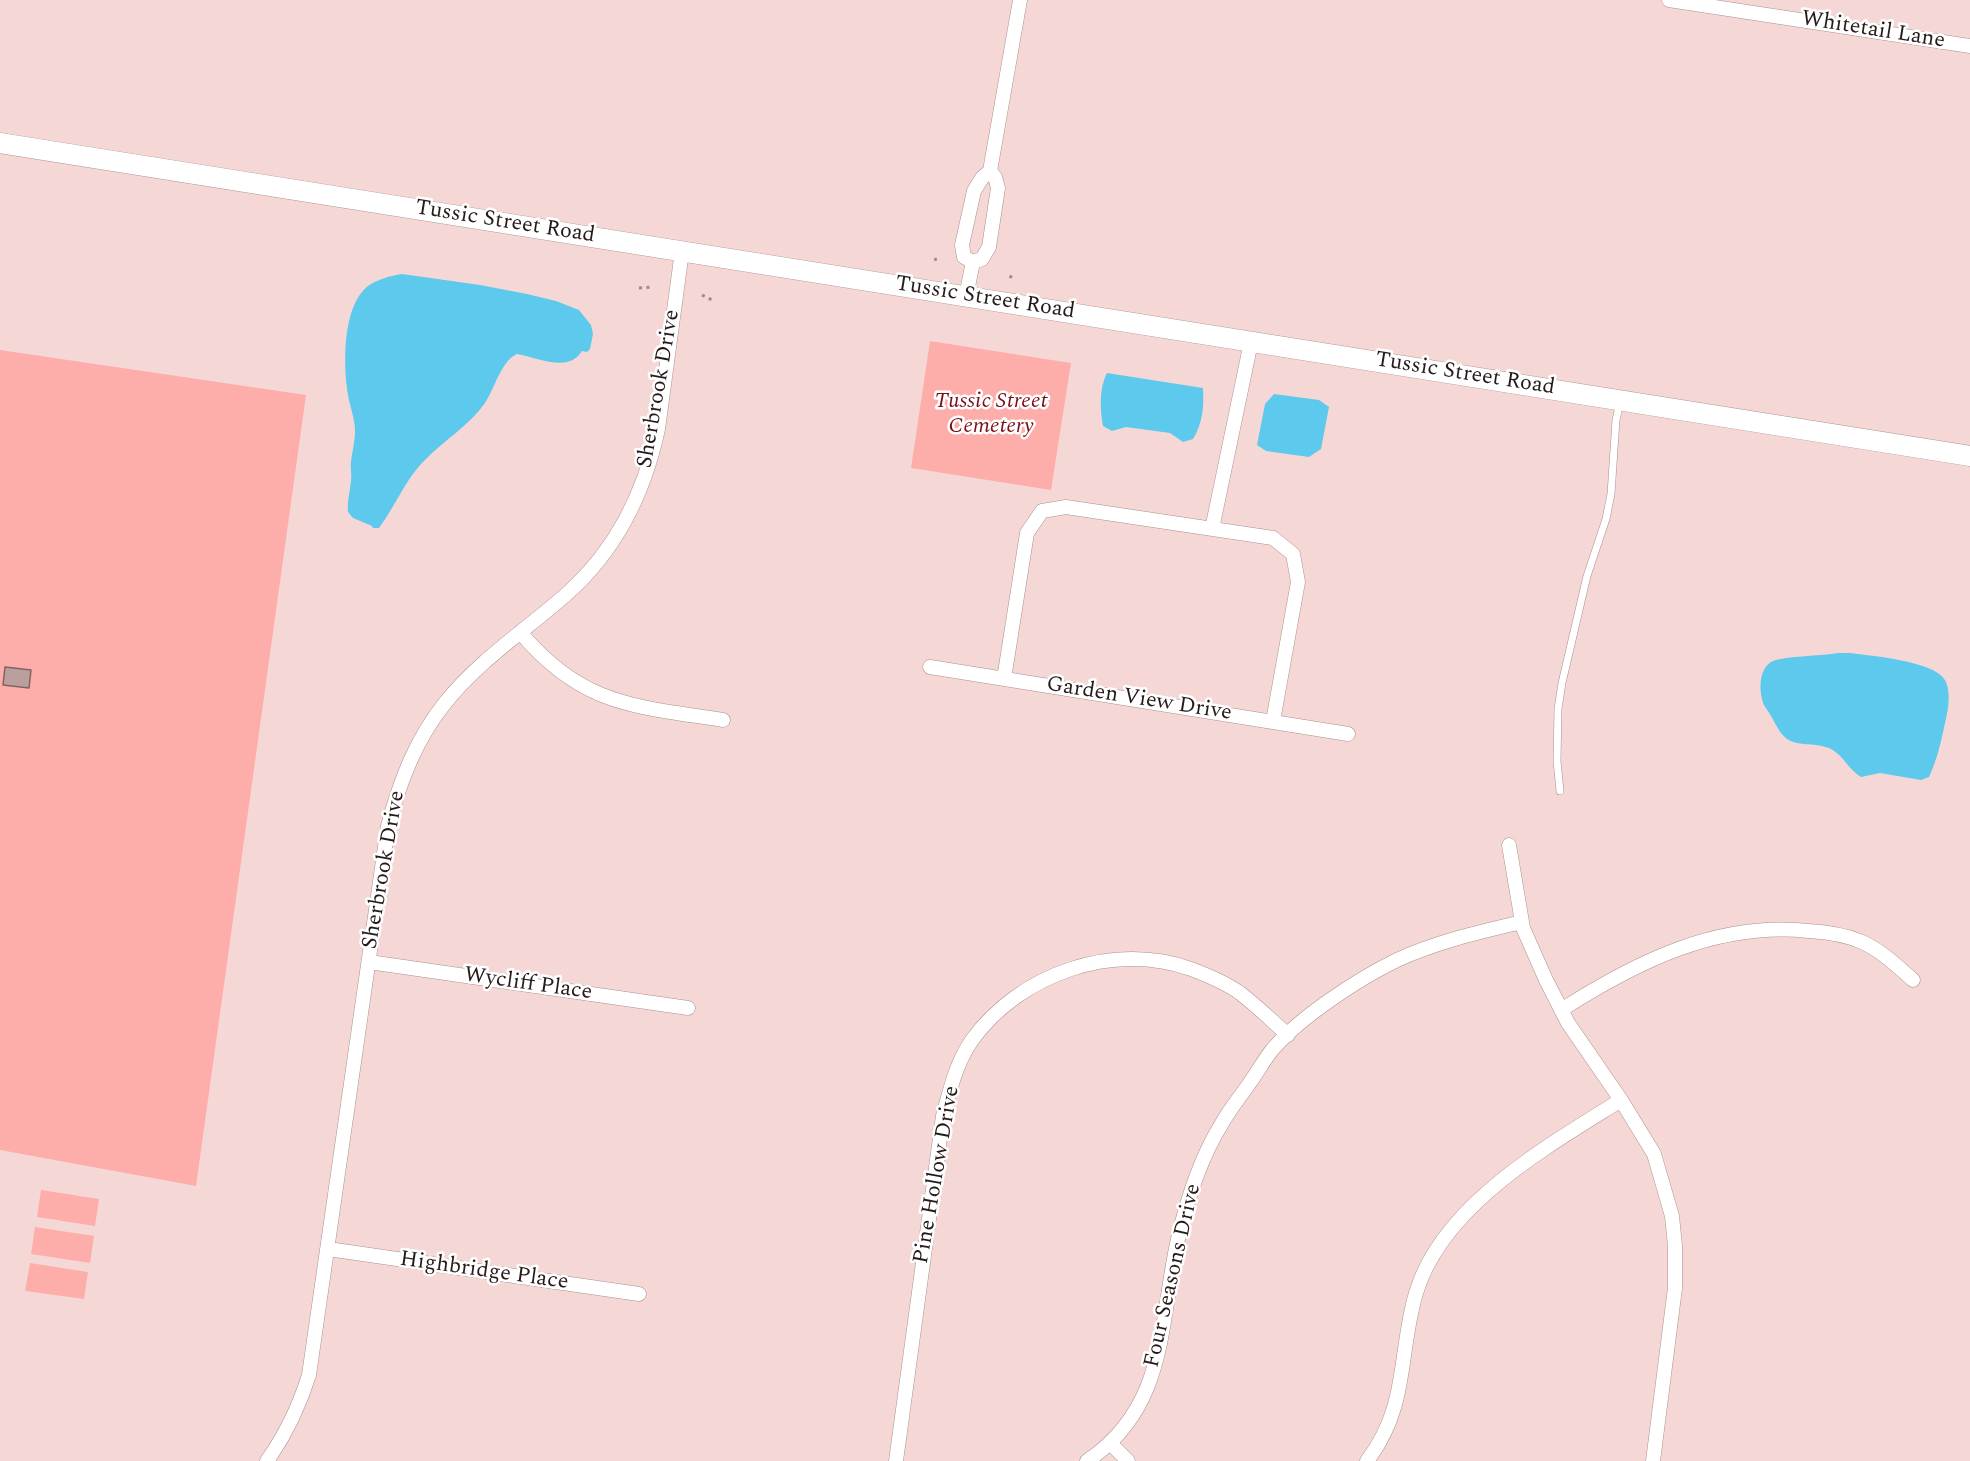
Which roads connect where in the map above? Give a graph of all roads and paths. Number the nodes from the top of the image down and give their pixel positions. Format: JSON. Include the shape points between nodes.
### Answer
{"nodes":[{"id":1,"x":1020,"y":0,"type":"edge"},
{"id":2,"x":1669,"y":0,"type":"edge"},
{"id":3,"x":1970,"y":46,"type":"edge"},
{"id":4,"x":0,"y":142,"type":"edge"},
{"id":5,"x":990,"y":171,"type":"junction"},
{"id":6,"x":682,"y":251,"type":"junction"},
{"id":7,"x":935,"y":258,"type":"dead end"},
{"id":8,"x":973,"y":262,"type":"junction"},
{"id":9,"x":937,"y":264,"type":"dead end"},
{"id":10,"x":1013,"y":273,"type":"dead end"},
{"id":11,"x":1010,"y":278,"type":"dead end"},
{"id":12,"x":652,"y":286,"type":"dead end"},
{"id":13,"x":639,"y":288,"type":"dead end"},
{"id":14,"x":702,"y":296,"type":"dead end"},
{"id":15,"x":966,"y":296,"type":"junction"},
{"id":16,"x":712,"y":300,"type":"dead end"},
{"id":17,"x":1251,"y":342,"type":"junction"},
{"id":18,"x":1620,"y":400,"type":"junction"},
{"id":19,"x":1970,"y":456,"type":"edge"},
{"id":20,"x":1212,"y":529,"type":"junction"},
{"id":21,"x":520,"y":632,"type":"junction"},
{"id":22,"x":930,"y":667,"type":"dead end"},
{"id":23,"x":1004,"y":679,"type":"junction"},
{"id":24,"x":723,"y":720,"type":"dead end"},
{"id":25,"x":1273,"y":721,"type":"junction"},
{"id":26,"x":1348,"y":734,"type":"dead end"},
{"id":27,"x":1560,"y":791,"type":"dead end"},
{"id":28,"x":1509,"y":845,"type":"dead end"},
{"id":29,"x":1522,"y":922,"type":"junction"},
{"id":30,"x":369,"y":962,"type":"junction"},
{"id":31,"x":1913,"y":980,"type":"dead end"},
{"id":32,"x":688,"y":1008,"type":"dead end"},
{"id":33,"x":1561,"y":1010,"type":"junction"},
{"id":34,"x":1288,"y":1035,"type":"junction"},
{"id":35,"x":1620,"y":1100,"type":"junction"},
{"id":36,"x":328,"y":1249,"type":"junction"},
{"id":37,"x":639,"y":1294,"type":"dead end"},
{"id":38,"x":1110,"y":1443,"type":"junction"},
{"id":39,"x":267,"y":1461,"type":"edge"},
{"id":40,"x":896,"y":1461,"type":"edge"},
{"id":41,"x":1087,"y":1461,"type":"edge"},
{"id":42,"x":1128,"y":1461,"type":"edge"},
{"id":43,"x":1367,"y":1461,"type":"edge"},
{"id":44,"x":1653,"y":1461,"type":"edge"}],
"edges":[{"from":1,"to":5,"type":"street"},
{"from":2,"to":3,"type":"street","name":"Whitetail Lane"},
{"from":4,"to":6,"type":"main road","name":"Tussic Street Road"},
{"from":5,"to":8,"type":"street","via":[[998,188],[989,247],[982,259]]},
{"from":5,"to":8,"type":"street","via":[[974,191],[962,245],[964,256]]},
{"from":6,"to":15,"type":"main road","name":"Tussic Street Road"},
{"from":6,"to":21,"type":"street","name":"Sherbrook Drive","via":[[658,429],[643,483],[628,515],[592,568]]},
{"from":7,"to":9,"type":"path"},
{"from":8,"to":15,"type":"street"},
{"from":10,"to":11,"type":"path"},
{"from":12,"to":13,"type":"path"},
{"from":14,"to":16,"type":"path"},
{"from":15,"to":17,"type":"main road","name":"Tussic Street Road"},
{"from":17,"to":18,"type":"main road","name":"Tussic Street Road"},
{"from":17,"to":20,"type":"street"},
{"from":18,"to":19,"type":"main road","name":"Tussic Street Road"},
{"from":18,"to":27,"type":"lane","via":[[1608,511],[1587,576],[1562,682],[1557,761]]},
{"from":20,"to":23,"type":"street","via":[[1066,507],[1042,511],[1026,533]]},
{"from":20,"to":25,"type":"street","via":[[1273,538],[1293,554],[1298,582]]},
{"from":21,"to":24,"type":"street","via":[[559,671],[607,698]]},
{"from":21,"to":30,"type":"street","name":"Sherbrook Drive","via":[[463,681],[421,737],[408,764],[388,826]]},
{"from":22,"to":23,"type":"street","name":"Garden View Drive"},
{"from":23,"to":25,"type":"street","name":"Garden View Drive"},
{"from":25,"to":26,"type":"street","name":"Garden View Drive"},
{"from":28,"to":29,"type":"street"},
{"from":29,"to":33,"type":"street"},
{"from":29,"to":34,"type":"street","name":"Four Seasons Drive","via":[[1438,944],[1398,960],[1327,1003]]},
{"from":30,"to":32,"type":"street","name":"Wycliff Place"},
{"from":30,"to":36,"type":"street","name":"Sherbrook Drive"},
{"from":31,"to":33,"type":"street","via":[[1882,952],[1861,941],[1793,929],[1746,932],[1661,954]]},
{"from":33,"to":35,"type":"street"},
{"from":34,"to":38,"type":"street","name":"Four Seasons Drive","via":[[1272,1050],[1220,1126],[1193,1184],[1148,1388]]},
{"from":34,"to":40,"type":"street","name":"Pine Hollow Drive","via":[[1239,992],[1219,981],[1190,969],[1138,959],[1081,966],[1056,975],[1034,985],[990,1019],[961,1060],[943,1116]]},
{"from":35,"to":43,"type":"street","via":[[1501,1181],[1458,1220],[1442,1241],[1416,1292],[1392,1419]]},
{"from":35,"to":44,"type":"street","via":[[1654,1154],[1672,1216],[1675,1246],[1676,1288]]},
{"from":36,"to":37,"type":"street","name":"Highbridge Place"},
{"from":36,"to":39,"type":"street","name":"Sherbrook Drive","via":[[309,1376],[285,1436]]},
{"from":38,"to":41,"type":"street","name":"Four Seasons Drive"},
{"from":38,"to":42,"type":"street"}]}
